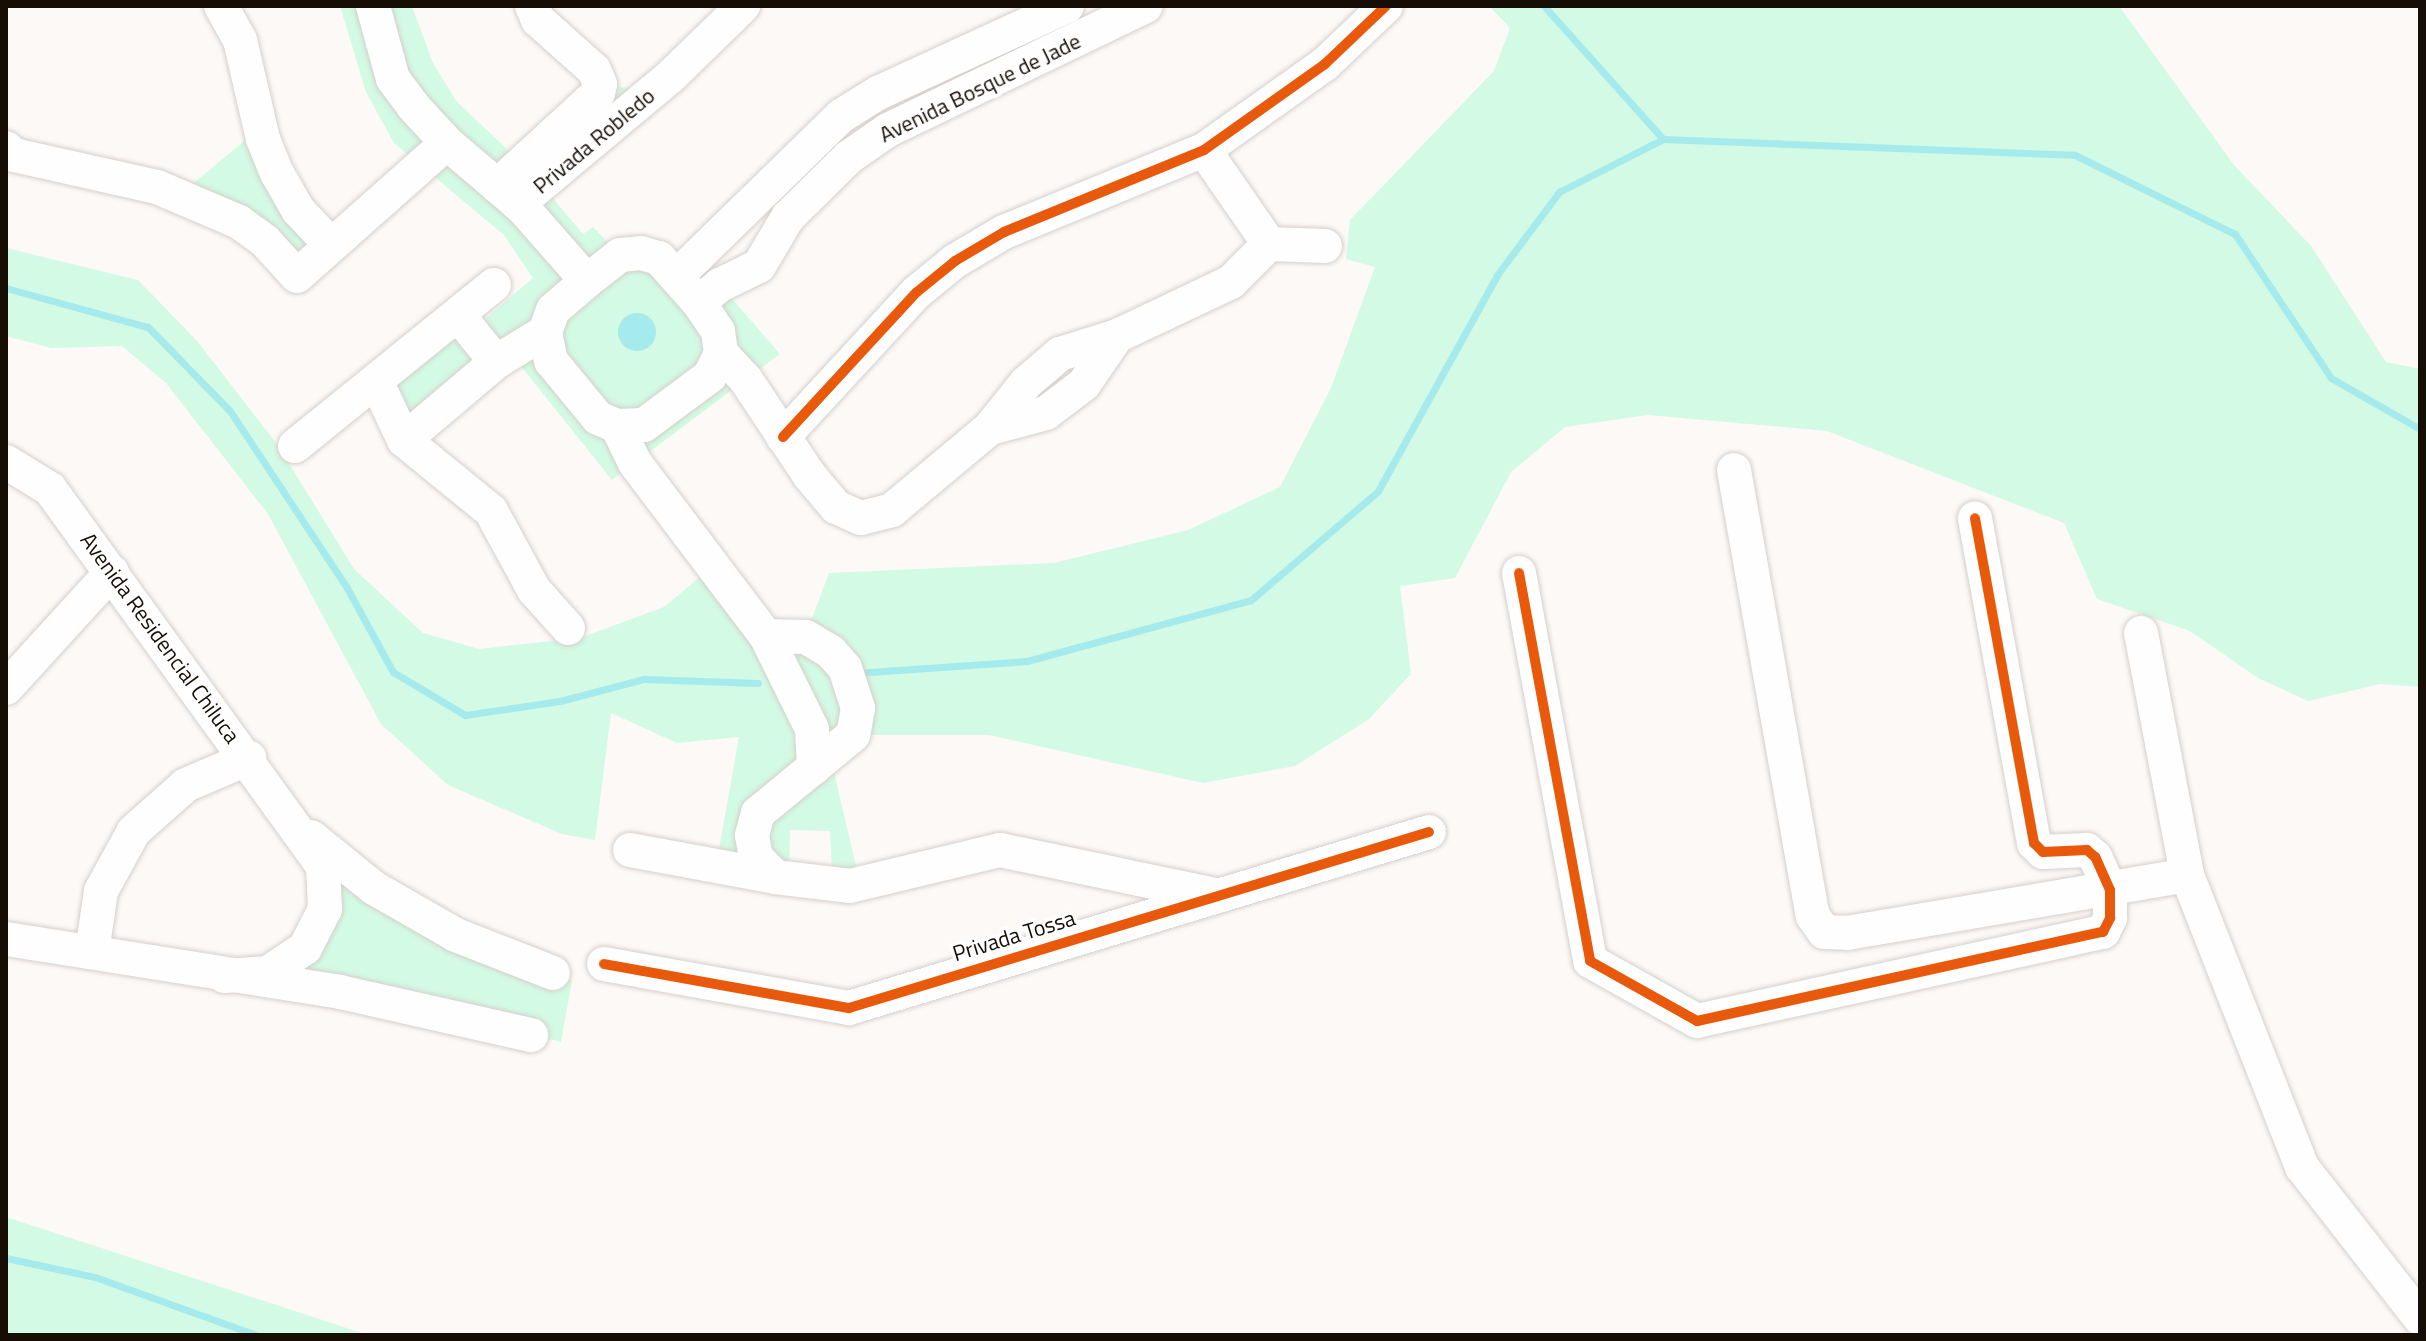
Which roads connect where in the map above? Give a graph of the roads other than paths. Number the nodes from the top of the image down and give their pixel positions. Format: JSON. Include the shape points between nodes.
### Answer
{"nodes":[{"id":1,"x":221,"y":6,"type":"edge"},
{"id":2,"x":373,"y":6,"type":"edge"},
{"id":3,"x":532,"y":6,"type":"edge"},
{"id":4,"x":743,"y":6,"type":"edge"},
{"id":5,"x":1067,"y":6,"type":"edge"},
{"id":6,"x":1146,"y":6,"type":"edge"},
{"id":7,"x":1386,"y":6,"type":"edge"},
{"id":8,"x":599,"y":76,"type":"junction"},
{"id":9,"x":670,"y":77,"type":"junction"},
{"id":10,"x":447,"y":143,"type":"junction"},
{"id":11,"x":6,"y":148,"type":"edge"},
{"id":12,"x":1204,"y":150,"type":"junction"},
{"id":13,"x":761,"y":194,"type":"junction"},
{"id":14,"x":508,"y":195,"type":"junction"},
{"id":15,"x":298,"y":210,"type":"junction"},
{"id":16,"x":789,"y":216,"type":"junction"},
{"id":17,"x":265,"y":241,"type":"junction"},
{"id":18,"x":1269,"y":244,"type":"junction"},
{"id":19,"x":331,"y":245,"type":"junction"},
{"id":20,"x":1325,"y":246,"type":"dead end"},
{"id":21,"x":683,"y":271,"type":"junction"},
{"id":22,"x":587,"y":281,"type":"junction"},
{"id":23,"x":494,"y":285,"type":"dead end"},
{"id":24,"x":710,"y":294,"type":"junction"},
{"id":25,"x":458,"y":315,"type":"junction"},
{"id":26,"x":545,"y":332,"type":"junction"},
{"id":27,"x":721,"y":353,"type":"junction"},
{"id":28,"x":496,"y":362,"type":"junction"},
{"id":29,"x":377,"y":383,"type":"junction"},
{"id":30,"x":617,"y":426,"type":"junction"},
{"id":31,"x":783,"y":437,"type":"junction"},
{"id":32,"x":404,"y":440,"type":"junction"},
{"id":33,"x":295,"y":446,"type":"dead end"},
{"id":34,"x":6,"y":462,"type":"edge"},
{"id":35,"x":1734,"y":470,"type":"dead end"},
{"id":36,"x":1975,"y":518,"type":"dead end"},
{"id":37,"x":112,"y":572,"type":"junction"},
{"id":38,"x":1519,"y":573,"type":"dead end"},
{"id":39,"x":568,"y":628,"type":"dead end"},
{"id":40,"x":2141,"y":633,"type":"dead end"},
{"id":41,"x":766,"y":636,"type":"junction"},
{"id":42,"x":6,"y":688,"type":"edge"},
{"id":43,"x":249,"y":758,"type":"junction"},
{"id":44,"x":814,"y":768,"type":"junction"},
{"id":45,"x":300,"y":828,"type":"junction"},
{"id":46,"x":1429,"y":832,"type":"dead end"},
{"id":47,"x":630,"y":850,"type":"dead end"},
{"id":48,"x":2187,"y":875,"type":"junction"},
{"id":49,"x":775,"y":877,"type":"junction"},
{"id":50,"x":2110,"y":890,"type":"junction"},
{"id":51,"x":1214,"y":895,"type":"junction"},
{"id":52,"x":6,"y":939,"type":"edge"},
{"id":53,"x":92,"y":952,"type":"junction"},
{"id":54,"x":604,"y":964,"type":"dead end"},
{"id":55,"x":553,"y":973,"type":"dead end"},
{"id":56,"x":224,"y":976,"type":"junction"},
{"id":57,"x":531,"y":1035,"type":"dead end"},
{"id":58,"x":2420,"y":1318,"type":"edge"}],
"edges":[{"from":1,"to":15,"type":"street","via":[[240,40],[263,139]]},
{"from":2,"to":10,"type":"street","via":[[393,79]]},
{"from":3,"to":8,"type":"street","via":[[538,20]]},
{"from":4,"to":9,"type":"street","name":"Privada Robledo"},
{"from":5,"to":13,"type":"street","name":"Avenida Bosque de Jade","via":[[878,93],[808,145]]},
{"from":6,"to":16,"type":"street","name":"Avenida Bosque de Jade","via":[[888,130],[849,157]]},
{"from":7,"to":12,"type":"street","via":[[1325,64]]},
{"from":8,"to":9,"type":"street","name":"Privada Robledo","via":[[644,81]]},
{"from":8,"to":14,"type":"street","name":"Privada Robledo","via":[[598,93]]},
{"from":9,"to":14,"type":"street","name":"Privada Robledo"},
{"from":10,"to":14,"type":"street"},
{"from":10,"to":19,"type":"street"},
{"from":11,"to":17,"type":"street","via":[[14,155],[157,187],[239,222]]},
{"from":12,"to":18,"type":"street"},
{"from":12,"to":31,"type":"street","via":[[1004,232],[955,261],[917,292]]},
{"from":13,"to":16,"type":"street"},
{"from":13,"to":21,"type":"street","name":"Avenida Bosque de Jade"},
{"from":14,"to":22,"type":"street"},
{"from":15,"to":17,"type":"street"},
{"from":15,"to":19,"type":"street"},
{"from":16,"to":24,"type":"street","name":"Avenida Bosque de Jade","via":[[759,266]]},
{"from":17,"to":19,"type":"street","via":[[297,276]]},
{"from":18,"to":20,"type":"street"},
{"from":18,"to":31,"type":"street","via":[[1231,282],[1117,336],[1060,354],[1026,383],[990,428],[892,510],[861,518],[836,507]]},
{"from":21,"to":22,"type":"street","via":[[641,253],[620,255]]},
{"from":21,"to":24,"type":"street"},
{"from":22,"to":26,"type":"street","via":[[553,310]]},
{"from":23,"to":25,"type":"street"},
{"from":24,"to":27,"type":"street"},
{"from":25,"to":28,"type":"street"},
{"from":25,"to":29,"type":"street"},
{"from":26,"to":28,"type":"street"},
{"from":26,"to":30,"type":"street","via":[[551,361],[598,418]]},
{"from":27,"to":30,"type":"street","via":[[710,376],[644,425]]},
{"from":27,"to":31,"type":"street","via":[[746,380]]},
{"from":28,"to":32,"type":"street"},
{"from":29,"to":32,"type":"street"},
{"from":29,"to":33,"type":"street"},
{"from":30,"to":41,"type":"street","via":[[635,463]]},
{"from":32,"to":39,"type":"street","via":[[491,511],[534,590]]},
{"from":34,"to":37,"type":"street","name":"Avenida Residencial Chiluca","via":[[50,489]]},
{"from":35,"to":50,"type":"street","via":[[1813,916],[1824,932],[1848,933]]},
{"from":36,"to":50,"type":"street","via":[[2034,843],[2051,854],[2087,850]]},
{"from":37,"to":42,"type":"street"},
{"from":37,"to":43,"type":"street","name":"Avenida Residencial Chiluca"},
{"from":38,"to":50,"type":"street","via":[[1590,961],[1697,1021],[2087,938],[2103,932],[2110,918]]},
{"from":40,"to":48,"type":"street"},
{"from":41,"to":44,"type":"street","via":[[812,729]]},
{"from":41,"to":44,"type":"street","via":[[806,637],[831,652],[854,689],[858,719],[853,735]]},
{"from":43,"to":45,"type":"street","name":"Avenida Residencial Chiluca"},
{"from":43,"to":53,"type":"street","via":[[186,785],[134,831],[101,891]]},
{"from":44,"to":49,"type":"street","via":[[758,813],[752,835],[756,857]]},
{"from":45,"to":55,"type":"street","name":"Avenida Residencial Chiluca","via":[[374,888],[456,935]]},
{"from":45,"to":56,"type":"street","name":"Avenida Residencial Chiluca","via":[[323,866],[325,909],[305,948],[268,973]]},
{"from":46,"to":51,"type":"street","name":"Privada Tossa"},
{"from":47,"to":49,"type":"street","name":"Privada Tossa"},
{"from":48,"to":50,"type":"street"},
{"from":48,"to":58,"type":"street","via":[[2302,1167]]},
{"from":49,"to":51,"type":"street","name":"Privada Tossa","via":[[850,886],[1000,850]]},
{"from":51,"to":54,"type":"street","name":"Privada Tossa","via":[[849,1008]]},
{"from":52,"to":53,"type":"street","name":"Avenida Residencial Chiluca"},
{"from":53,"to":56,"type":"street","name":"Avenida Residencial Chiluca"},
{"from":56,"to":57,"type":"street","name":"Avenida Residencial Chiluca","via":[[340,992]]}]}
